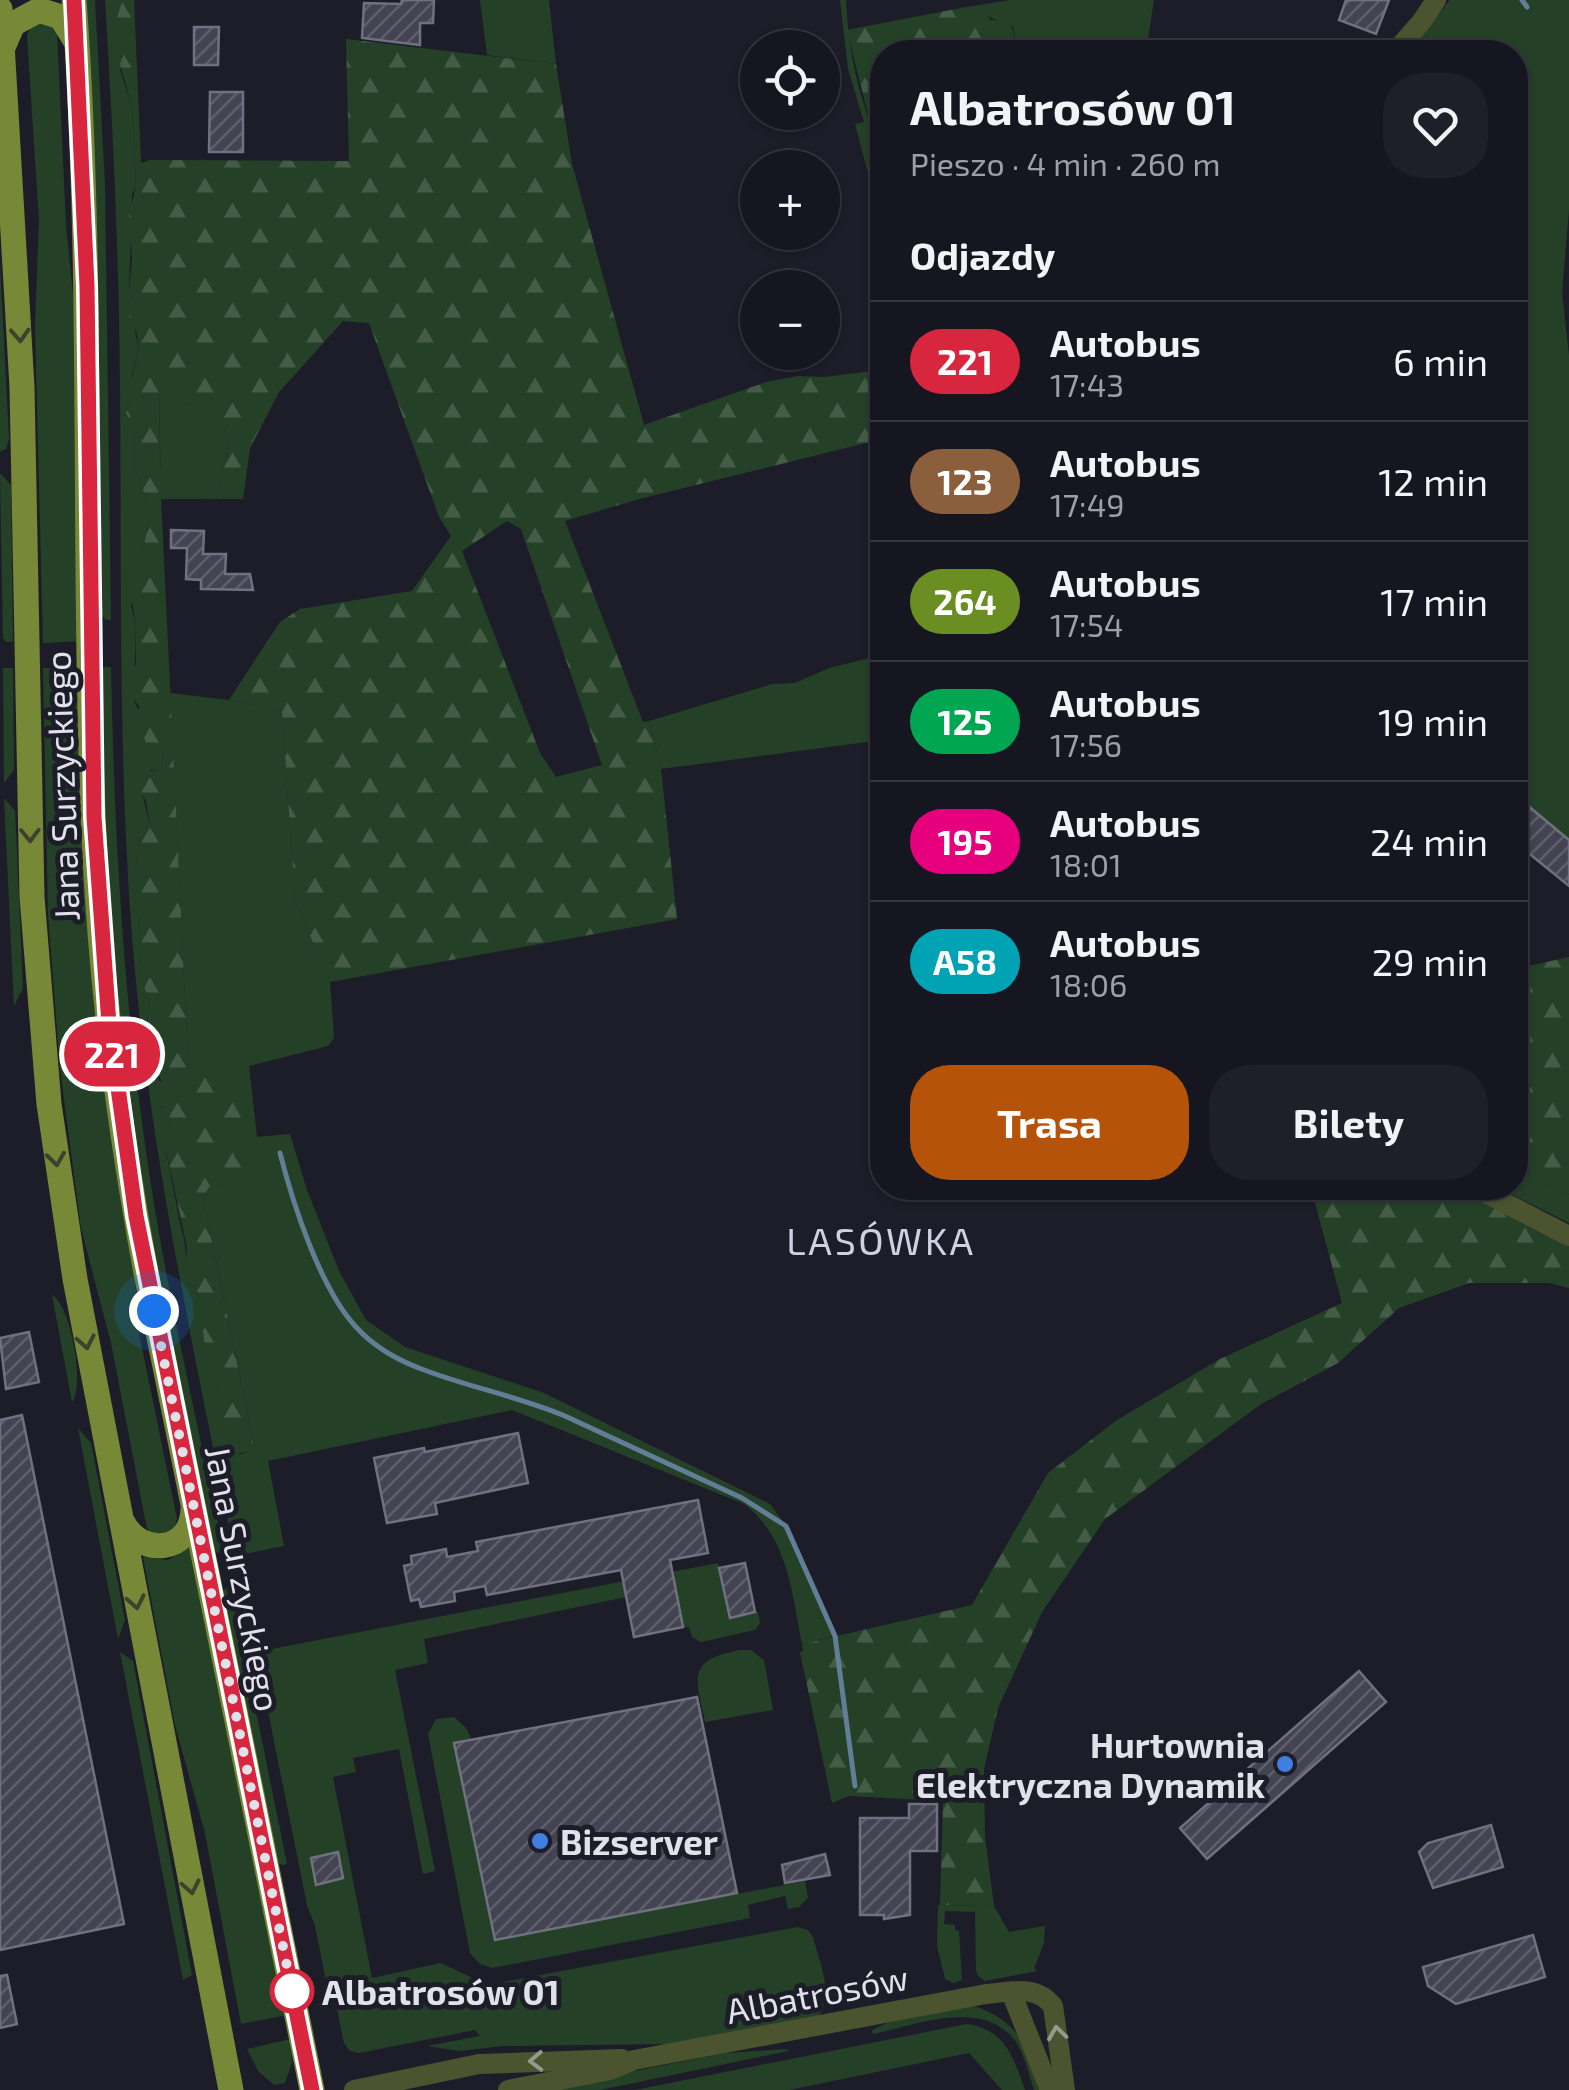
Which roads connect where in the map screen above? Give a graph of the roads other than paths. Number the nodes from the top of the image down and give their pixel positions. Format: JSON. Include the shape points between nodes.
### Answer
{"nodes":[{"id":1,"x":74,"y":0,"type":"edge"},
{"id":2,"x":1436,"y":0,"type":"edge"},
{"id":3,"x":0,"y":9,"type":"edge"},
{"id":4,"x":1405,"y":40,"type":"edge"},
{"id":5,"x":78,"y":53,"type":"junction"},
{"id":6,"x":4,"y":55,"type":"junction"},
{"id":7,"x":1499,"y":1200,"type":"edge"},
{"id":8,"x":1569,"y":1236,"type":"edge"},
{"id":9,"x":193,"y":1501,"type":"junction"},
{"id":10,"x":117,"y":1507,"type":"junction"},
{"id":11,"x":1020,"y":1990,"type":"junction"},
{"id":12,"x":634,"y":2060,"type":"junction"},
{"id":13,"x":231,"y":2090,"type":"edge"},
{"id":14,"x":312,"y":2090,"type":"edge"},
{"id":15,"x":354,"y":2090,"type":"edge"},
{"id":16,"x":508,"y":2090,"type":"edge"},
{"id":17,"x":1050,"y":2090,"type":"edge"},
{"id":18,"x":1065,"y":2090,"type":"edge"}],
"edges":[{"from":1,"to":5,"type":"main road","name":"Jana Surzyckiego"},
{"from":2,"to":4,"type":"street"},
{"from":3,"to":6,"type":"main road","name":"Jana Surzyckiego"},
{"from":5,"to":6,"type":"main road","via":[[66,21],[38,10],[14,24]]},
{"from":5,"to":9,"type":"main road","name":"Jana Surzyckiego","via":[[99,913],[130,1184]]},
{"from":6,"to":10,"type":"main road","name":"Jana Surzyckiego","one_way":true,"via":[[22,387],[40,1022],[69,1246]]},
{"from":7,"to":8,"type":"street"},
{"from":9,"to":10,"type":"main road","via":[[186,1534],[160,1547],[133,1538]]},
{"from":9,"to":14,"type":"main road","name":"Jana Surzyckiego"},
{"from":10,"to":13,"type":"main road","name":"Jana Surzyckiego","one_way":true},
{"from":11,"to":12,"type":"street","name":"Albatrosów"},
{"from":11,"to":17,"type":"street"},
{"from":18,"to":11,"type":"street","one_way":true,"via":[[1054,2006]]},
{"from":12,"to":15,"type":"street","name":"Albatrosów","one_way":true,"via":[[492,2063]]},
{"from":12,"to":16,"type":"street","name":"Albatrosów"}]}
